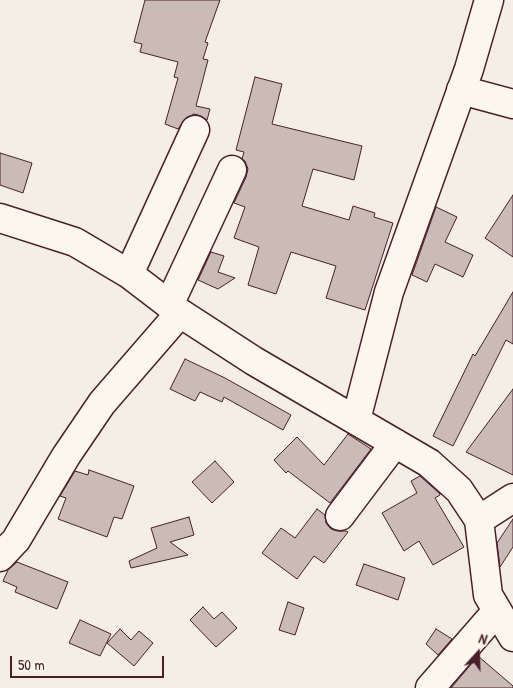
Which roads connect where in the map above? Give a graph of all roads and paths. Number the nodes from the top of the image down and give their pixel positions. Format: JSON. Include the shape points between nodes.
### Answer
{"nodes":[{"id":1,"x":489,"y":0,"type":"edge"},
{"id":2,"x":461,"y":90,"type":"junction"},
{"id":3,"x":513,"y":104,"type":"edge"},
{"id":4,"x":195,"y":130,"type":"dead end"},
{"id":5,"x":232,"y":170,"type":"dead end"},
{"id":6,"x":0,"y":218,"type":"edge"},
{"id":7,"x":130,"y":274,"type":"junction"},
{"id":8,"x":174,"y":309,"type":"junction"},
{"id":9,"x":356,"y":420,"type":"junction"},
{"id":10,"x":395,"y":443,"type":"junction"},
{"id":11,"x":513,"y":498,"type":"edge"},
{"id":12,"x":340,"y":516,"type":"dead end"},
{"id":13,"x":479,"y":520,"type":"junction"},
{"id":14,"x":0,"y":557,"type":"edge"},
{"id":15,"x":497,"y":611,"type":"junction"},
{"id":16,"x":513,"y":637,"type":"edge"},
{"id":17,"x":430,"y":688,"type":"edge"}],
"edges":[{"from":1,"to":2,"type":"street"},
{"from":2,"to":3,"type":"street"},
{"from":2,"to":9,"type":"street","via":[[389,292]]},
{"from":4,"to":7,"type":"street"},
{"from":5,"to":8,"type":"street"},
{"from":6,"to":7,"type":"street","via":[[75,242]]},
{"from":7,"to":8,"type":"street"},
{"from":8,"to":9,"type":"street","via":[[254,361]]},
{"from":8,"to":14,"type":"street","via":[[102,403],[16,540]]},
{"from":9,"to":10,"type":"street"},
{"from":10,"to":12,"type":"street"},
{"from":10,"to":13,"type":"street","via":[[429,463],[459,490]]},
{"from":11,"to":13,"type":"street"},
{"from":13,"to":15,"type":"street","via":[[488,594]]},
{"from":15,"to":16,"type":"street"},
{"from":15,"to":17,"type":"street"}]}
